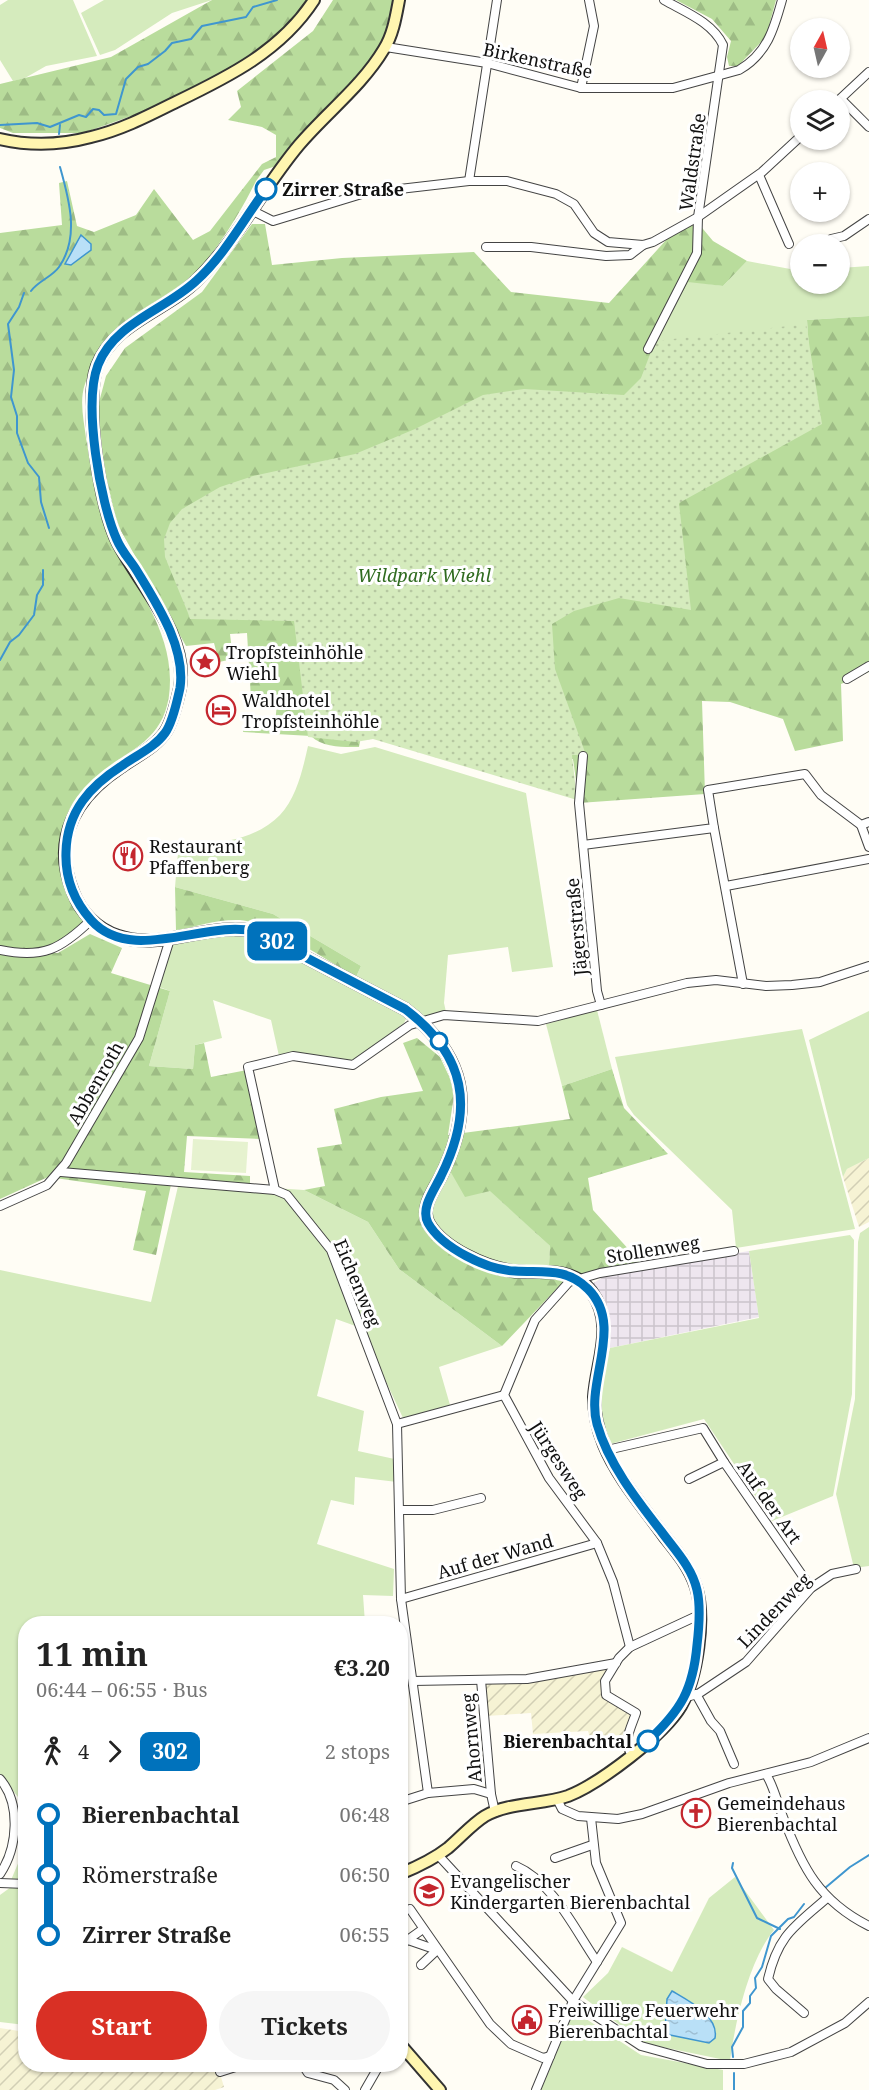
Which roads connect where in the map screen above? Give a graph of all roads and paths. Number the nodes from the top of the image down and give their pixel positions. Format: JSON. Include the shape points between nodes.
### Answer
{"nodes":[{"id":1,"x":314,"y":0,"type":"edge"},
{"id":2,"x":399,"y":0,"type":"edge"},
{"id":3,"x":497,"y":0,"type":"edge"},
{"id":4,"x":588,"y":0,"type":"edge"},
{"id":5,"x":664,"y":0,"type":"edge"},
{"id":6,"x":782,"y":0,"type":"edge"},
{"id":7,"x":386,"y":47,"type":"junction"},
{"id":8,"x":487,"y":63,"type":"junction"},
{"id":9,"x":869,"y":72,"type":"edge"},
{"id":10,"x":720,"y":75,"type":"junction"},
{"id":11,"x":582,"y":88,"type":"junction"},
{"id":12,"x":850,"y":90,"type":"edge"},
{"id":13,"x":850,"y":109,"type":"edge"},
{"id":14,"x":869,"y":127,"type":"edge"},
{"id":15,"x":0,"y":140,"type":"edge"},
{"id":16,"x":790,"y":146,"type":"edge"},
{"id":17,"x":759,"y":175,"type":"junction"},
{"id":18,"x":469,"y":181,"type":"junction"},
{"id":19,"x":251,"y":210,"type":"junction"},
{"id":20,"x":698,"y":217,"type":"junction"},
{"id":21,"x":868,"y":221,"type":"edge"},
{"id":22,"x":847,"y":234,"type":"edge"},
{"id":23,"x":643,"y":244,"type":"junction"},
{"id":24,"x":789,"y":244,"type":"dead end"},
{"id":25,"x":486,"y":247,"type":"dead end"},
{"id":26,"x":648,"y":350,"type":"dead end"},
{"id":27,"x":869,"y":666,"type":"edge"},
{"id":28,"x":846,"y":679,"type":"dead end"},
{"id":29,"x":583,"y":756,"type":"dead end"},
{"id":30,"x":865,"y":824,"type":"edge"},
{"id":31,"x":714,"y":828,"type":"junction"},
{"id":32,"x":583,"y":845,"type":"junction"},
{"id":33,"x":869,"y":847,"type":"edge"},
{"id":34,"x":869,"y":859,"type":"edge"},
{"id":35,"x":726,"y":886,"type":"junction"},
{"id":36,"x":91,"y":920,"type":"junction"},
{"id":37,"x":170,"y":939,"type":"junction"},
{"id":38,"x":0,"y":950,"type":"edge"},
{"id":39,"x":869,"y":966,"type":"edge"},
{"id":40,"x":743,"y":984,"type":"junction"},
{"id":41,"x":601,"y":1005,"type":"junction"},
{"id":42,"x":420,"y":1021,"type":"junction"},
{"id":43,"x":61,"y":1172,"type":"junction"},
{"id":44,"x":275,"y":1190,"type":"junction"},
{"id":45,"x":0,"y":1206,"type":"edge"},
{"id":46,"x":734,"y":1251,"type":"dead end"},
{"id":47,"x":577,"y":1279,"type":"junction"},
{"id":48,"x":504,"y":1395,"type":"junction"},
{"id":49,"x":398,"y":1424,"type":"junction"},
{"id":50,"x":607,"y":1450,"type":"junction"},
{"id":51,"x":724,"y":1462,"type":"junction"},
{"id":52,"x":689,"y":1479,"type":"dead end"},
{"id":53,"x":481,"y":1498,"type":"dead end"},
{"id":54,"x":401,"y":1510,"type":"junction"},
{"id":55,"x":597,"y":1543,"type":"junction"},
{"id":56,"x":856,"y":1569,"type":"dead end"},
{"id":57,"x":811,"y":1588,"type":"junction"},
{"id":58,"x":401,"y":1599,"type":"junction"},
{"id":59,"x":699,"y":1615,"type":"junction"},
{"id":60,"x":403,"y":1616,"type":"edge"},
{"id":61,"x":408,"y":1647,"type":"edge"},
{"id":62,"x":630,"y":1647,"type":"junction"},
{"id":63,"x":616,"y":1663,"type":"junction"},
{"id":64,"x":481,"y":1680,"type":"junction"},
{"id":65,"x":413,"y":1681,"type":"junction"},
{"id":66,"x":691,"y":1696,"type":"junction"},
{"id":67,"x":869,"y":1738,"type":"edge"},
{"id":68,"x":632,"y":1755,"type":"junction"},
{"id":69,"x":734,"y":1764,"type":"dead end"},
{"id":70,"x":766,"y":1774,"type":"junction"},
{"id":71,"x":0,"y":1779,"type":"edge"},
{"id":72,"x":428,"y":1793,"type":"junction"},
{"id":73,"x":491,"y":1794,"type":"junction"},
{"id":74,"x":408,"y":1799,"type":"edge"},
{"id":75,"x":557,"y":1799,"type":"junction"},
{"id":76,"x":495,"y":1812,"type":"junction"},
{"id":77,"x":591,"y":1818,"type":"junction"},
{"id":78,"x":592,"y":1845,"type":"junction"},
{"id":79,"x":438,"y":1855,"type":"junction"},
{"id":80,"x":555,"y":1858,"type":"dead end"},
{"id":81,"x":516,"y":1866,"type":"dead end"},
{"id":82,"x":408,"y":1870,"type":"edge"},
{"id":83,"x":0,"y":1874,"type":"edge"},
{"id":84,"x":0,"y":1883,"type":"edge"},
{"id":85,"x":18,"y":1884,"type":"edge"},
{"id":86,"x":827,"y":1898,"type":"junction"},
{"id":87,"x":410,"y":1909,"type":"dead end"},
{"id":88,"x":869,"y":1926,"type":"edge"},
{"id":89,"x":423,"y":1929,"type":"junction"},
{"id":90,"x":408,"y":1938,"type":"edge"},
{"id":91,"x":408,"y":1941,"type":"edge"},
{"id":92,"x":437,"y":1950,"type":"junction"},
{"id":93,"x":597,"y":1962,"type":"junction"},
{"id":94,"x":421,"y":1965,"type":"dead end"},
{"id":95,"x":573,"y":2001,"type":"junction"},
{"id":96,"x":869,"y":2002,"type":"edge"},
{"id":97,"x":804,"y":2013,"type":"dead end"},
{"id":98,"x":408,"y":2053,"type":"edge"},
{"id":99,"x":550,"y":2056,"type":"junction"},
{"id":100,"x":307,"y":2072,"type":"edge"},
{"id":101,"x":375,"y":2072,"type":"edge"},
{"id":102,"x":345,"y":2090,"type":"edge"},
{"id":103,"x":365,"y":2090,"type":"edge"},
{"id":104,"x":440,"y":2090,"type":"edge"},
{"id":105,"x":536,"y":2090,"type":"edge"}],
"edges":[{"from":1,"to":15,"type":"main road","via":[[288,34],[258,57],[223,79],[124,127],[58,143]]},
{"from":2,"to":7,"type":"main road"},
{"from":3,"to":8,"type":"street"},
{"from":4,"to":11,"type":"street","via":[[594,26]]},
{"from":5,"to":10,"type":"street","name":"Waldstraße","via":[[718,34],[723,45]]},
{"from":6,"to":10,"type":"street","name":"Birkenstraße","via":[[769,42],[739,70]]},
{"from":7,"to":8,"type":"street","name":"Birkenstraße"},
{"from":7,"to":19,"type":"main road","via":[[299,145]]},
{"from":8,"to":11,"type":"street","name":"Birkenstraße"},
{"from":8,"to":18,"type":"street"},
{"from":9,"to":12,"type":"street"},
{"from":10,"to":11,"type":"street","name":"Birkenstraße","via":[[673,88]]},
{"from":10,"to":20,"type":"street","name":"Waldstraße"},
{"from":13,"to":14,"type":"street"},
{"from":16,"to":17,"type":"street"},
{"from":17,"to":20,"type":"street"},
{"from":17,"to":24,"type":"street"},
{"from":18,"to":19,"type":"street","via":[[365,193],[273,221]]},
{"from":18,"to":23,"type":"street","via":[[507,181],[556,194],[574,204],[594,232],[608,242]]},
{"from":19,"to":36,"type":"main road","via":[[198,279],[114,339],[98,366],[91,390],[97,459],[111,525],[170,631],[180,688],[165,733],[89,792],[68,828],[68,879],[76,900]]},
{"from":20,"to":23,"type":"street"},
{"from":20,"to":26,"type":"street","name":"Waldstraße","via":[[697,253]]},
{"from":21,"to":22,"type":"street"},
{"from":23,"to":25,"type":"street","via":[[630,255],[606,256],[531,247]]},
{"from":27,"to":28,"type":"street"},
{"from":29,"to":32,"type":"street","name":"Jägerstraße","via":[[579,803]]},
{"from":30,"to":31,"type":"street","via":[[820,795],[805,774],[708,790]]},
{"from":30,"to":33,"type":"street"},
{"from":31,"to":32,"type":"street"},
{"from":31,"to":35,"type":"street"},
{"from":32,"to":41,"type":"street","name":"Jägerstraße"},
{"from":34,"to":35,"type":"street"},
{"from":35,"to":40,"type":"street"},
{"from":36,"to":37,"type":"main road","via":[[118,936],[142,941]]},
{"from":36,"to":38,"type":"street","via":[[68,942],[52,950]]},
{"from":37,"to":42,"type":"main road","via":[[226,928],[257,932],[372,991]]},
{"from":37,"to":43,"type":"street","name":"Abbenroth","via":[[139,1038]]},
{"from":39,"to":40,"type":"street","via":[[820,982]]},
{"from":40,"to":41,"type":"street","via":[[716,980],[687,982]]},
{"from":41,"to":42,"type":"street","via":[[538,1021],[463,1015]]},
{"from":42,"to":44,"type":"street","via":[[353,1065],[293,1056],[248,1067]]},
{"from":42,"to":47,"type":"main road","via":[[448,1053],[462,1095],[457,1137],[431,1195],[426,1220],[443,1241],[494,1267],[551,1270]]},
{"from":43,"to":44,"type":"street"},
{"from":43,"to":45,"type":"street","name":"Abbenroth","via":[[47,1185]]},
{"from":44,"to":49,"type":"street","name":"Eichenweg","via":[[287,1195],[331,1250]]},
{"from":46,"to":47,"type":"street","name":"Stollenweg"},
{"from":47,"to":48,"type":"street","via":[[569,1282],[535,1320]]},
{"from":47,"to":50,"type":"main road","via":[[590,1291],[603,1321],[603,1350],[594,1398],[596,1421]]},
{"from":48,"to":49,"type":"street"},
{"from":48,"to":55,"type":"street","name":"Jürgesweg","via":[[549,1478]]},
{"from":49,"to":54,"type":"street","name":"Eichenweg"},
{"from":50,"to":51,"type":"street","name":"Auf der Art","via":[[704,1428]]},
{"from":50,"to":59,"type":"main road","via":[[693,1576]]},
{"from":51,"to":52,"type":"street","name":"Auf der Art"},
{"from":51,"to":57,"type":"street","name":"Auf der Art"},
{"from":53,"to":54,"type":"street","via":[[433,1510]]},
{"from":54,"to":58,"type":"street","name":"Eichenweg"},
{"from":55,"to":58,"type":"street","name":"Auf der Wand"},
{"from":55,"to":62,"type":"street","name":"Jürgesweg","via":[[613,1582]]},
{"from":56,"to":57,"type":"street","name":"Lindenweg","via":[[832,1574]]},
{"from":57,"to":66,"type":"street","name":"Lindenweg","via":[[746,1662]]},
{"from":58,"to":60,"type":"street","name":"Eichenweg"},
{"from":59,"to":62,"type":"street"},
{"from":59,"to":66,"type":"main road"},
{"from":61,"to":65,"type":"street","name":"Eichenweg"},
{"from":62,"to":63,"type":"street"},
{"from":63,"to":64,"type":"street","via":[[527,1679]]},
{"from":63,"to":68,"type":"street","via":[[604,1687],[606,1695],[636,1713],[627,1739]]},
{"from":64,"to":65,"type":"street"},
{"from":64,"to":73,"type":"street","name":"Ahornweg"},
{"from":65,"to":72,"type":"street","name":"Eichenweg"},
{"from":66,"to":68,"type":"main road"},
{"from":66,"to":69,"type":"street","via":[[720,1731]]},
{"from":67,"to":70,"type":"street","via":[[811,1762]]},
{"from":68,"to":75,"type":"main road","via":[[590,1784]]},
{"from":70,"to":77,"type":"street","via":[[642,1814],[618,1819]]},
{"from":70,"to":86,"type":"street","via":[[796,1851]]},
{"from":71,"to":83,"type":"street","via":[[12,1802],[14,1842]]},
{"from":72,"to":73,"type":"street","via":[[474,1789]]},
{"from":72,"to":74,"type":"street"},
{"from":73,"to":76,"type":"street","name":"Ahornweg"},
{"from":75,"to":76,"type":"main road"},
{"from":75,"to":77,"type":"street","via":[[562,1809]]},
{"from":76,"to":79,"type":"main road","via":[[484,1816]]},
{"from":77,"to":78,"type":"street"},
{"from":78,"to":80,"type":"street"},
{"from":78,"to":93,"type":"street","via":[[621,1923]]},
{"from":79,"to":82,"type":"main road"},
{"from":79,"to":95,"type":"street"},
{"from":81,"to":93,"type":"street","via":[[531,1873],[551,1896]]},
{"from":84,"to":85,"type":"street"},
{"from":86,"to":88,"type":"street","via":[[853,1919]]},
{"from":86,"to":97,"type":"street","via":[[785,1935],[768,1979]]},
{"from":87,"to":89,"type":"street"},
{"from":89,"to":90,"type":"street"},
{"from":89,"to":92,"type":"street"},
{"from":91,"to":92,"type":"street"},
{"from":92,"to":94,"type":"street"},
{"from":92,"to":99,"type":"street","via":[[502,2036],[543,2058]]},
{"from":93,"to":95,"type":"street"},
{"from":95,"to":96,"type":"street","via":[[641,2046],[675,2057],[726,2065],[791,2052],[845,2023]]},
{"from":95,"to":99,"type":"street"},
{"from":98,"to":104,"type":"main road"},
{"from":99,"to":105,"type":"street"},
{"from":100,"to":102,"type":"street","via":[[334,2080]]},
{"from":101,"to":103,"type":"street"}]}
